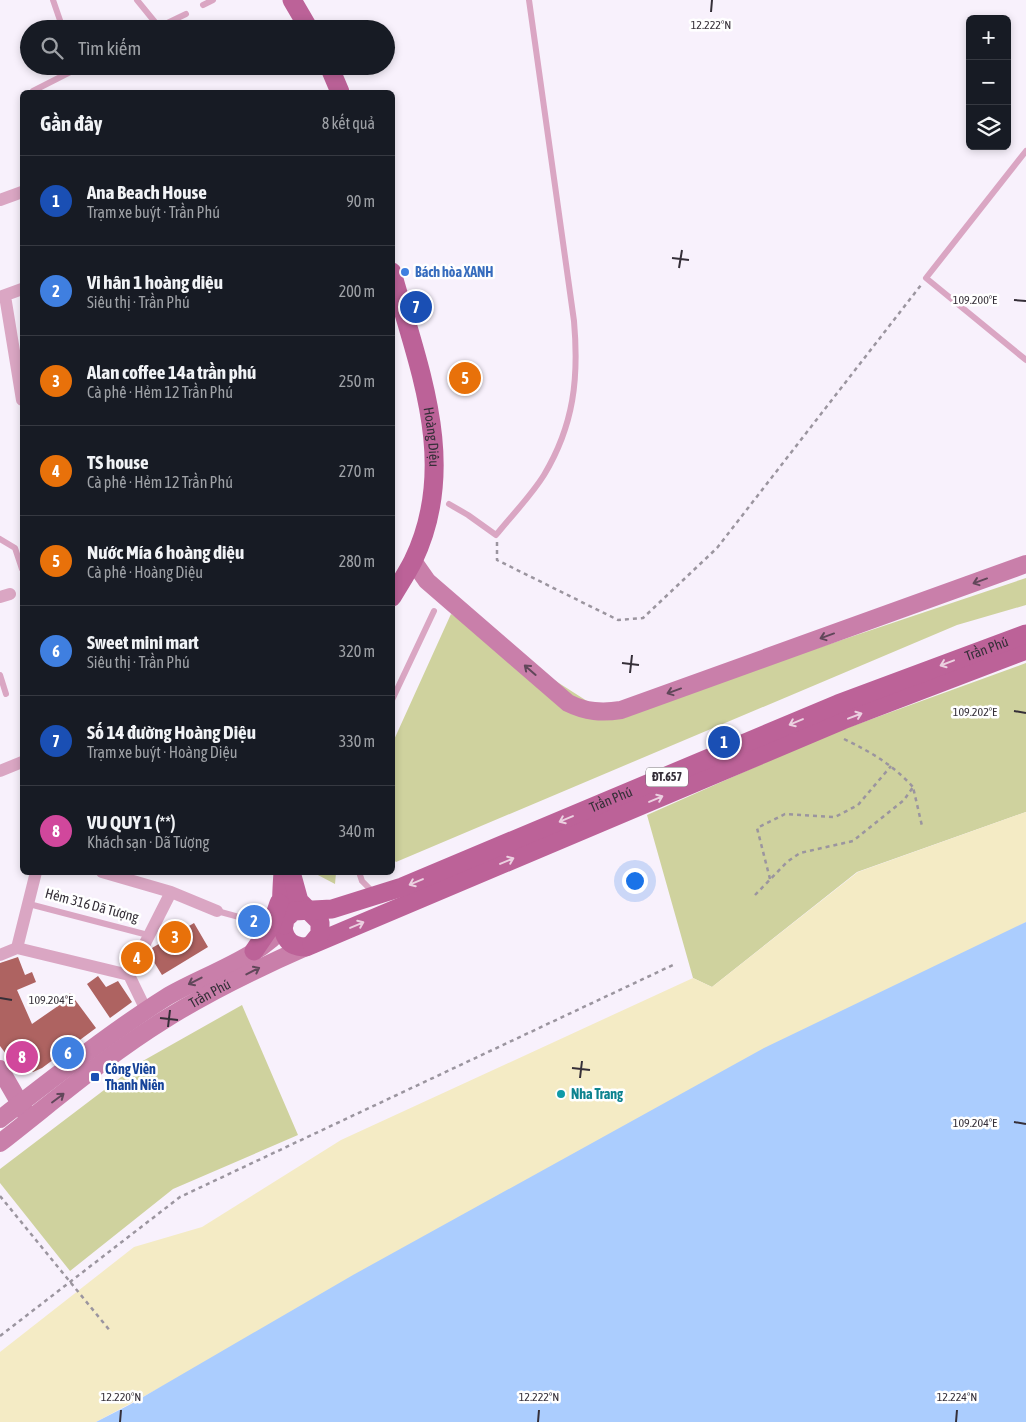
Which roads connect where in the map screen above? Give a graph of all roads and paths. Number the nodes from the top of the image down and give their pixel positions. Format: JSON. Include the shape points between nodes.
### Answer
{"nodes":[{"id":1,"x":53,"y":0,"type":"edge"},
{"id":2,"x":137,"y":0,"type":"edge"},
{"id":3,"x":213,"y":0,"type":"edge"},
{"id":4,"x":292,"y":0,"type":"edge"},
{"id":5,"x":529,"y":0,"type":"edge"},
{"id":6,"x":203,"y":5,"type":"dead end"},
{"id":7,"x":186,"y":14,"type":"dead end"},
{"id":8,"x":60,"y":20,"type":"edge"},
{"id":9,"x":152,"y":20,"type":"edge"},
{"id":10,"x":174,"y":20,"type":"edge"},
{"id":11,"x":304,"y":20,"type":"edge"},
{"id":12,"x":62,"y":75,"type":"edge"},
{"id":13,"x":332,"y":75,"type":"edge"},
{"id":14,"x":35,"y":90,"type":"edge"},
{"id":15,"x":337,"y":90,"type":"edge"},
{"id":16,"x":1026,"y":151,"type":"edge"},
{"id":17,"x":20,"y":193,"type":"edge"},
{"id":18,"x":0,"y":200,"type":"edge"},
{"id":19,"x":926,"y":278,"type":"junction"},
{"id":20,"x":395,"y":286,"type":"edge"},
{"id":21,"x":20,"y":290,"type":"edge"},
{"id":22,"x":2,"y":296,"type":"edge"},
{"id":23,"x":1026,"y":360,"type":"edge"},
{"id":24,"x":20,"y":390,"type":"edge"},
{"id":25,"x":449,"y":504,"type":"dead end"},
{"id":26,"x":496,"y":535,"type":"junction"},
{"id":27,"x":2,"y":540,"type":"edge"},
{"id":28,"x":413,"y":561,"type":"junction"},
{"id":29,"x":20,"y":562,"type":"edge"},
{"id":30,"x":1026,"y":564,"type":"edge"},
{"id":31,"x":395,"y":593,"type":"edge"},
{"id":32,"x":434,"y":611,"type":"dead end"},
{"id":33,"x":1026,"y":634,"type":"edge"},
{"id":34,"x":1026,"y":650,"type":"edge"},
{"id":35,"x":0,"y":675,"type":"edge"},
{"id":36,"x":6,"y":694,"type":"dead end"},
{"id":37,"x":395,"y":694,"type":"edge"},
{"id":38,"x":844,"y":739,"type":"dead end"},
{"id":39,"x":20,"y":763,"type":"edge"},
{"id":40,"x":891,"y":766,"type":"junction"},
{"id":41,"x":0,"y":771,"type":"edge"},
{"id":42,"x":913,"y":787,"type":"junction"},
{"id":43,"x":922,"y":826,"type":"dead end"},
{"id":44,"x":35,"y":875,"type":"edge"},
{"id":45,"x":112,"y":875,"type":"edge"},
{"id":46,"x":292,"y":875,"type":"edge"},
{"id":47,"x":296,"y":875,"type":"edge"},
{"id":48,"x":360,"y":875,"type":"edge"},
{"id":49,"x":770,"y":880,"type":"junction"},
{"id":50,"x":283,"y":881,"type":"edge"},
{"id":51,"x":171,"y":892,"type":"junction"},
{"id":52,"x":378,"y":894,"type":"junction"},
{"id":53,"x":755,"y":895,"type":"dead end"},
{"id":54,"x":351,"y":903,"type":"junction"},
{"id":55,"x":29,"y":904,"type":"junction"},
{"id":56,"x":307,"y":909,"type":"junction"},
{"id":57,"x":217,"y":911,"type":"joint"},
{"id":58,"x":278,"y":926,"type":"junction"},
{"id":59,"x":148,"y":934,"type":"junction"},
{"id":60,"x":309,"y":945,"type":"junction"},
{"id":61,"x":17,"y":948,"type":"junction"},
{"id":62,"x":254,"y":952,"type":"joint"},
{"id":63,"x":0,"y":955,"type":"edge"},
{"id":64,"x":675,"y":964,"type":"dead end"},
{"id":65,"x":129,"y":975,"type":"junction"},
{"id":66,"x":146,"y":1010,"type":"junction"},
{"id":67,"x":0,"y":1069,"type":"edge"},
{"id":68,"x":19,"y":1104,"type":"junction"},
{"id":69,"x":0,"y":1119,"type":"edge"},
{"id":70,"x":30,"y":1119,"type":"junction"},
{"id":71,"x":2,"y":1138,"type":"edge"},
{"id":72,"x":0,"y":1196,"type":"edge"},
{"id":73,"x":70,"y":1282,"type":"junction"},
{"id":74,"x":111,"y":1332,"type":"dead end"},
{"id":75,"x":0,"y":1336,"type":"edge"}],
"edges":[{"from":1,"to":8,"type":"lane"},
{"from":2,"to":9,"type":"lane"},
{"from":3,"to":6,"type":"lane"},
{"from":4,"to":11,"type":"main road"},
{"from":5,"to":26,"type":"lane","via":[[574,321],[576,386],[559,446],[543,476]]},
{"from":7,"to":10,"type":"lane"},
{"from":12,"to":14,"type":"lane"},
{"from":13,"to":15,"type":"main road"},
{"from":16,"to":19,"type":"lane"},
{"from":17,"to":18,"type":"street"},
{"from":19,"to":23,"type":"lane"},
{"from":19,"to":26,"type":"path","via":[[716,548],[643,618],[618,620],[497,560]]},
{"from":20,"to":28,"type":"main road","name":"Hoàng Diệu","via":[[423,377],[433,424],[436,466],[431,505]]},
{"from":21,"to":22,"type":"street"},
{"from":22,"to":24,"type":"street"},
{"from":25,"to":26,"type":"lane"},
{"from":27,"to":29,"type":"lane","via":[[16,548]]},
{"from":30,"to":28,"type":"street","one_way":true,"via":[[621,710],[607,712],[581,710],[568,703],[427,580]]},
{"from":28,"to":31,"type":"main road","name":"Hoàng Diệu"},
{"from":32,"to":37,"type":"lane"},
{"from":33,"to":52,"type":"main road","name":"Trần Phú","number":"ĐT.657","one_way":true,"via":[[838,704],[402,887]]},
{"from":60,"to":34,"type":"main road","name":"Trần Phú","number":"ĐT.657","one_way":true,"via":[[842,720]]},
{"from":35,"to":36,"type":"lane"},
{"from":38,"to":40,"type":"path","via":[[877,755]]},
{"from":39,"to":41,"type":"street"},
{"from":40,"to":42,"type":"path"},
{"from":40,"to":49,"type":"path","via":[[858,805],[835,817],[785,814],[757,828]]},
{"from":42,"to":43,"type":"path"},
{"from":42,"to":49,"type":"path","via":[[904,800],[853,841],[800,853]]},
{"from":44,"to":55,"type":"street","name":"Hẻm 316 Dã Tượng"},
{"from":45,"to":51,"type":"street"},
{"from":46,"to":56,"type":"main road","via":[[298,901]]},
{"from":47,"to":54,"type":"main road","via":[[301,886],[315,900]]},
{"from":48,"to":52,"type":"lane","via":[[370,891]]},
{"from":49,"to":53,"type":"path"},
{"from":50,"to":58,"type":"main road"},
{"from":51,"to":57,"type":"street"},
{"from":51,"to":59,"type":"street"},
{"from":52,"to":54,"type":"main road","name":"Trần Phú","number":"ĐT.657"},
{"from":54,"to":56,"type":"main road","name":"Trần Phú","number":"ĐT.657","via":[[321,911]]},
{"from":55,"to":59,"type":"lane","name":"Hẻm 316 Dã Tượng"},
{"from":55,"to":61,"type":"street","name":"Hẻm 316 Dã Tượng"},
{"from":56,"to":58,"type":"main road","number":"ĐT.657","via":[[289,914]]},
{"from":56,"to":60,"type":"main road","via":[[320,922],[320,934]]},
{"from":57,"to":58,"type":"lane"},
{"from":58,"to":60,"type":"main road","via":[[294,946]]},
{"from":58,"to":62,"type":"main road"},
{"from":59,"to":65,"type":"street"},
{"from":70,"to":60,"type":"street","name":"Trần Phú","number":"ĐT.657","one_way":true,"via":[[164,1020],[256,969]]},
{"from":61,"to":63,"type":"street"},
{"from":61,"to":65,"type":"street"},
{"from":62,"to":66,"type":"street","name":"Trần Phú","one_way":true},
{"from":64,"to":73,"type":"path","via":[[180,1197]]},
{"from":65,"to":66,"type":"street"},
{"from":66,"to":68,"type":"street","name":"Trần Phú"},
{"from":67,"to":68,"type":"street"},
{"from":68,"to":69,"type":"street","name":"Trần Phú"},
{"from":68,"to":70,"type":"street"},
{"from":70,"to":71,"type":"street","name":"Trần Phú","number":"ĐT.657"},
{"from":72,"to":73,"type":"path"},
{"from":73,"to":74,"type":"path"},
{"from":73,"to":75,"type":"path"}]}
